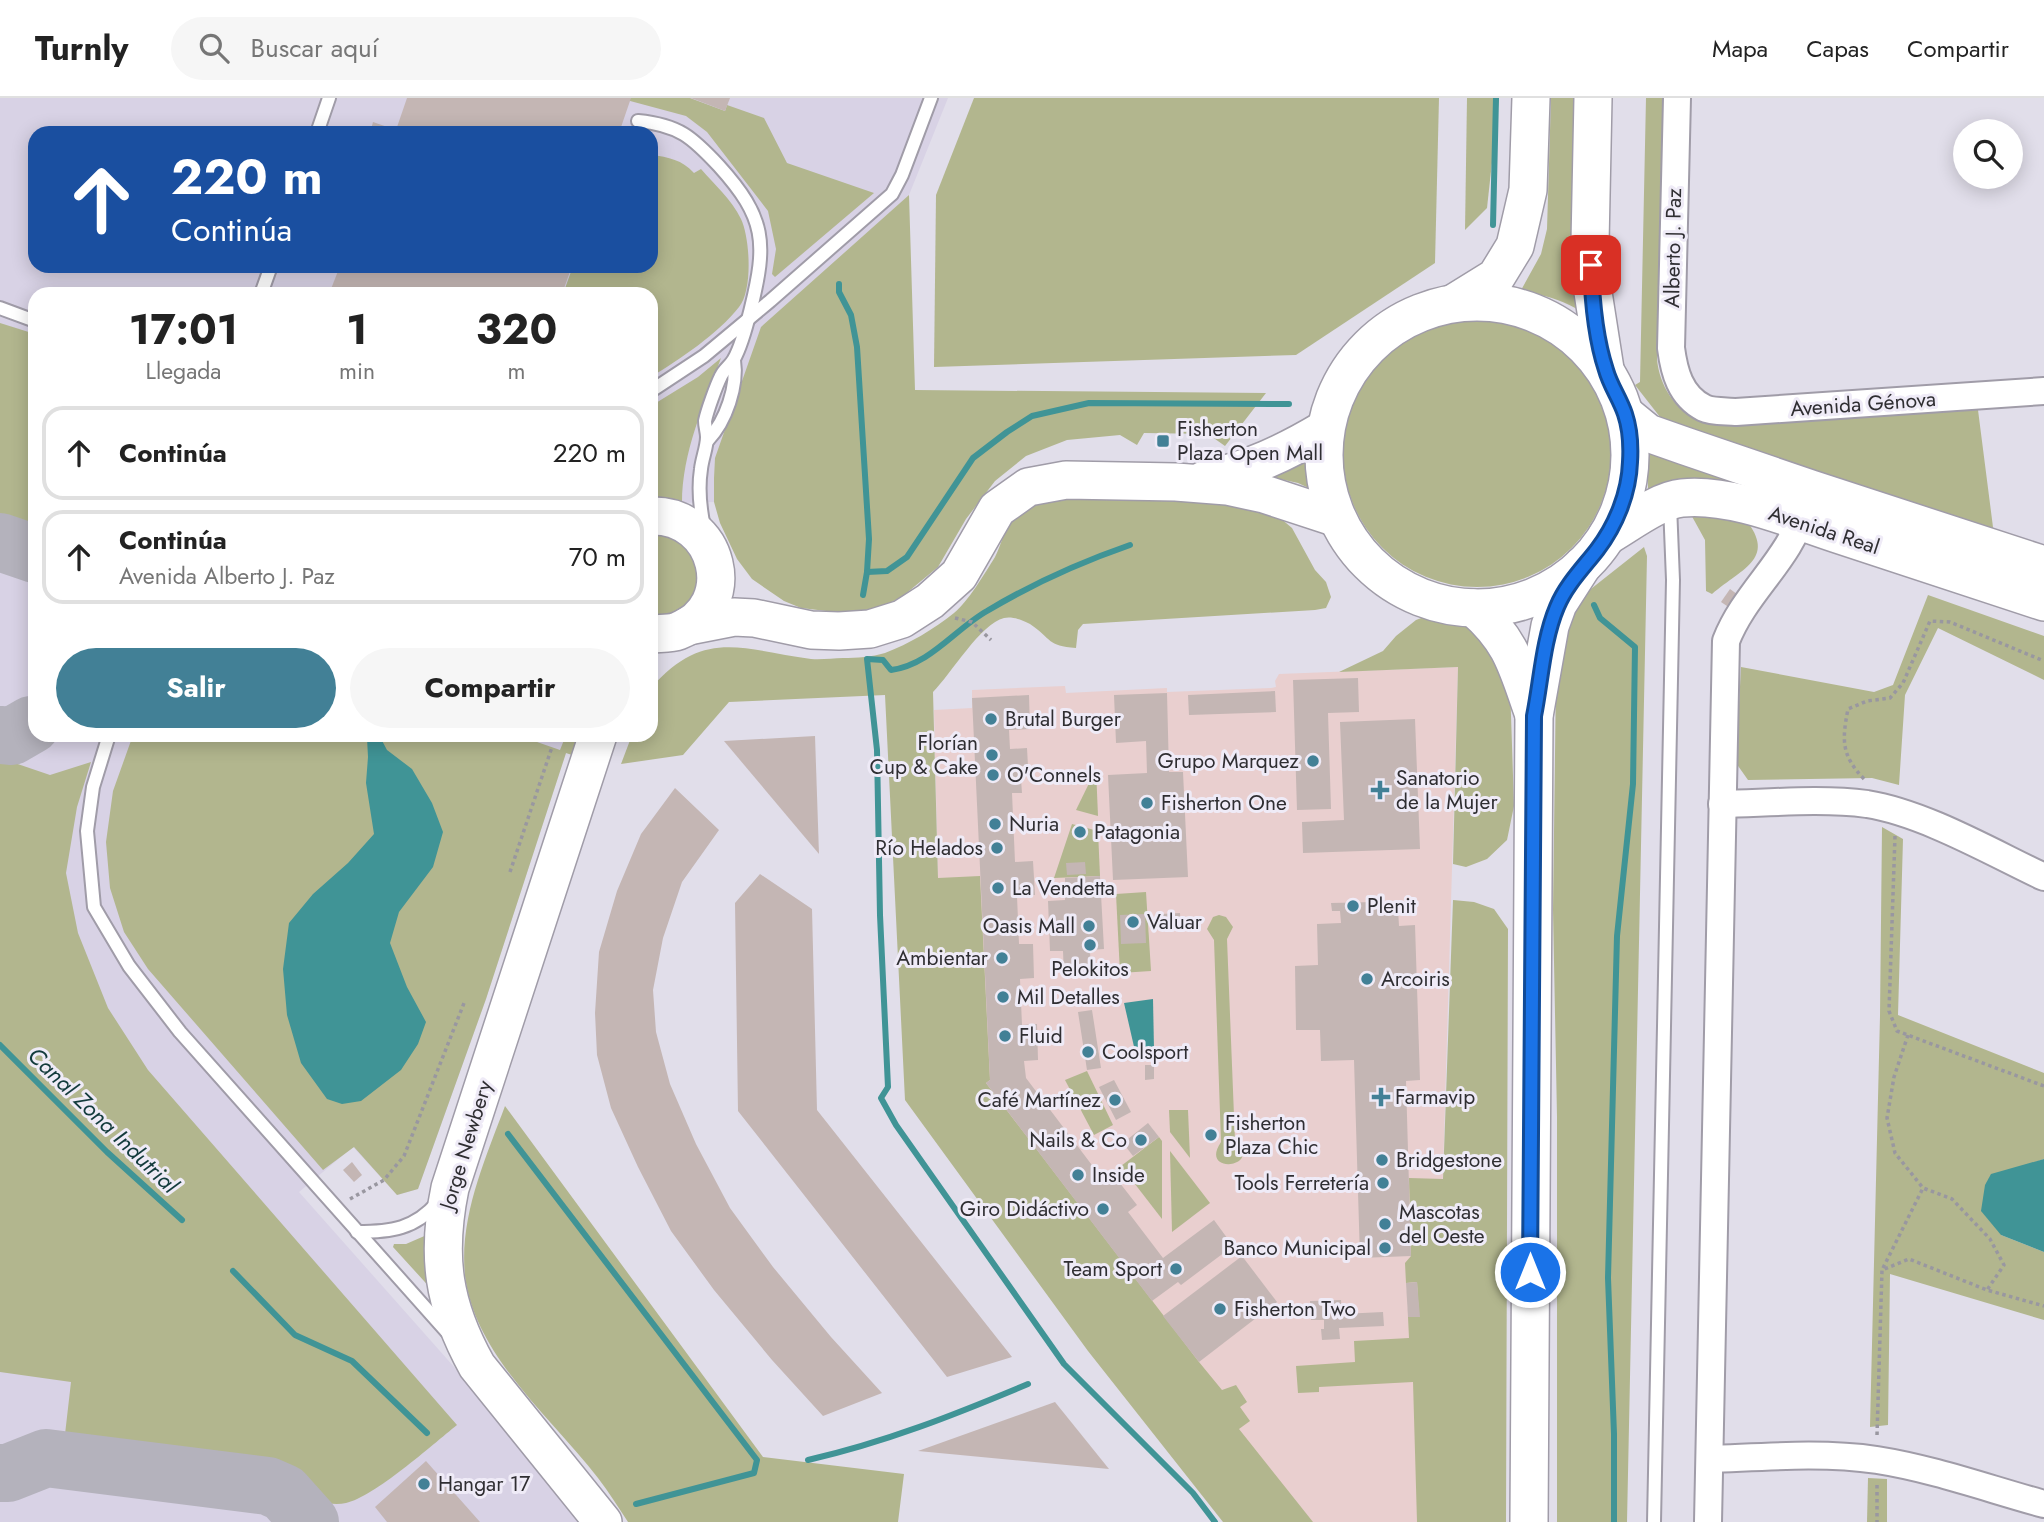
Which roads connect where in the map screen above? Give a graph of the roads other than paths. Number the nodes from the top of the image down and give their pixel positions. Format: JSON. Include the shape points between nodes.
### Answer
{"nodes":[{"id":1,"x":329,"y":98,"type":"edge"},
{"id":2,"x":931,"y":98,"type":"edge"},
{"id":3,"x":1531,"y":98,"type":"edge"},
{"id":4,"x":1592,"y":98,"type":"edge"},
{"id":5,"x":1677,"y":98,"type":"edge"},
{"id":6,"x":638,"y":121,"type":"dead end"},
{"id":7,"x":319,"y":126,"type":"edge"},
{"id":8,"x":1453,"y":303,"type":"junction"},
{"id":9,"x":0,"y":309,"type":"edge"},
{"id":10,"x":28,"y":318,"type":"edge"},
{"id":11,"x":748,"y":318,"type":"junction"},
{"id":12,"x":1605,"y":370,"type":"junction"},
{"id":13,"x":658,"y":387,"type":"edge"},
{"id":14,"x":2044,"y":391,"type":"edge"},
{"id":15,"x":1688,"y":394,"type":"joint"},
{"id":16,"x":1626,"y":415,"type":"junction"},
{"id":17,"x":1325,"y":429,"type":"junction"},
{"id":18,"x":1189,"y":483,"type":"junction"},
{"id":19,"x":1670,"y":501,"type":"junction"},
{"id":20,"x":1806,"y":506,"type":"junction"},
{"id":21,"x":658,"y":516,"type":"edge"},
{"id":22,"x":1336,"y":518,"type":"junction"},
{"id":23,"x":1607,"y":536,"type":"junction"},
{"id":24,"x":712,"y":554,"type":"junction"},
{"id":25,"x":1583,"y":565,"type":"junction"},
{"id":26,"x":2044,"y":565,"type":"edge"},
{"id":27,"x":2044,"y":601,"type":"edge"},
{"id":28,"x":1474,"y":608,"type":"junction"},
{"id":29,"x":784,"y":623,"type":"junction"},
{"id":30,"x":666,"y":636,"type":"edge"},
{"id":31,"x":1534,"y":716,"type":"junction"},
{"id":32,"x":106,"y":742,"type":"edge"},
{"id":33,"x":596,"y":742,"type":"edge"},
{"id":34,"x":1723,"y":804,"type":"junction"},
{"id":35,"x":2044,"y":877,"type":"edge"},
{"id":36,"x":450,"y":1188,"type":"junction"},
{"id":37,"x":357,"y":1231,"type":"junction"},
{"id":38,"x":477,"y":1366,"type":"junction"},
{"id":39,"x":1710,"y":1459,"type":"junction"},
{"id":40,"x":2044,"y":1504,"type":"edge"},
{"id":41,"x":603,"y":1522,"type":"edge"},
{"id":42,"x":1529,"y":1522,"type":"edge"},
{"id":43,"x":1654,"y":1522,"type":"edge"},
{"id":44,"x":1708,"y":1522,"type":"edge"}],
"edges":[{"from":1,"to":7,"type":"lane"},
{"from":2,"to":11,"type":"lane","via":[[892,194]]},
{"from":3,"to":8,"type":"main road","via":[[1528,190],[1515,246],[1496,277]]},
{"from":4,"to":12,"type":"main road","via":[[1592,286]]},
{"from":5,"to":15,"type":"street","name":"Alberto J. Paz","via":[[1671,348],[1674,373]]},
{"from":6,"to":11,"type":"lane","via":[[660,123],[695,140],[751,210],[762,256]]},
{"from":8,"to":12,"type":"main road","via":[[1523,308],[1555,322],[1583,343]]},
{"from":8,"to":17,"type":"main road","via":[[1391,327],[1355,361],[1335,393]]},
{"from":9,"to":10,"type":"lane"},
{"from":11,"to":13,"type":"lane"},
{"from":11,"to":24,"type":"lane","via":[[734,359],[737,376],[719,428],[708,440],[700,472],[700,503]]},
{"from":12,"to":16,"type":"main road"},
{"from":14,"to":15,"type":"street","name":"Avenida Génova","via":[[1736,412],[1704,409]]},
{"from":16,"to":20,"type":"main road","name":"Avenida Real","via":[[1648,433]]},
{"from":16,"to":23,"type":"main road","via":[[1630,450],[1627,488]]},
{"from":17,"to":18,"type":"main road","via":[[1283,454],[1237,472]]},
{"from":17,"to":22,"type":"main road","via":[[1324,474]]},
{"from":18,"to":22,"type":"main road","via":[[1264,494]]},
{"from":18,"to":29,"type":"main road","via":[[1066,480],[1028,487],[997,509],[959,575],[902,619],[870,629],[839,631]]},
{"from":19,"to":20,"type":"main road","name":"Avenida Real","via":[[1717,499],[1751,507]]},
{"from":19,"to":23,"type":"main road","name":"Avenida Real"},
{"from":19,"to":43,"type":"lane"},
{"from":20,"to":26,"type":"main road","name":"Avenida Real"},
{"from":20,"to":27,"type":"main road","name":"Avenida Real"},
{"from":20,"to":34,"type":"street","via":[[1785,553],[1733,623],[1726,641]]},
{"from":21,"to":24,"type":"main road","via":[[685,523]]},
{"from":22,"to":28,"type":"main road","via":[[1371,566],[1394,584],[1446,605]]},
{"from":23,"to":25,"type":"main road"},
{"from":24,"to":29,"type":"main road","via":[[746,594]]},
{"from":24,"to":30,"type":"main road","via":[[716,580],[711,598],[702,614]]},
{"from":25,"to":28,"type":"main road","via":[[1551,589],[1513,603]]},
{"from":25,"to":31,"type":"main road","via":[[1550,626]]},
{"from":28,"to":31,"type":"main road","via":[[1511,649]]},
{"from":29,"to":30,"type":"main road","via":[[734,617]]},
{"from":31,"to":42,"type":"main road"},
{"from":32,"to":37,"type":"lane","via":[[87,831],[94,907],[129,966],[180,1032]]},
{"from":33,"to":36,"type":"main road","name":"Jorge Newbery"},
{"from":34,"to":35,"type":"street","via":[[1854,804],[1896,811]]},
{"from":34,"to":39,"type":"street"},
{"from":36,"to":37,"type":"lane","via":[[429,1213],[408,1226]]},
{"from":36,"to":38,"type":"main road","name":"Jorge Newbery","via":[[444,1218],[444,1280],[462,1339]]},
{"from":37,"to":38,"type":"lane"},
{"from":38,"to":41,"type":"main road","name":"Jorge Newbery"},
{"from":39,"to":40,"type":"street","via":[[1833,1456],[1876,1460]]},
{"from":39,"to":44,"type":"street"}]}
